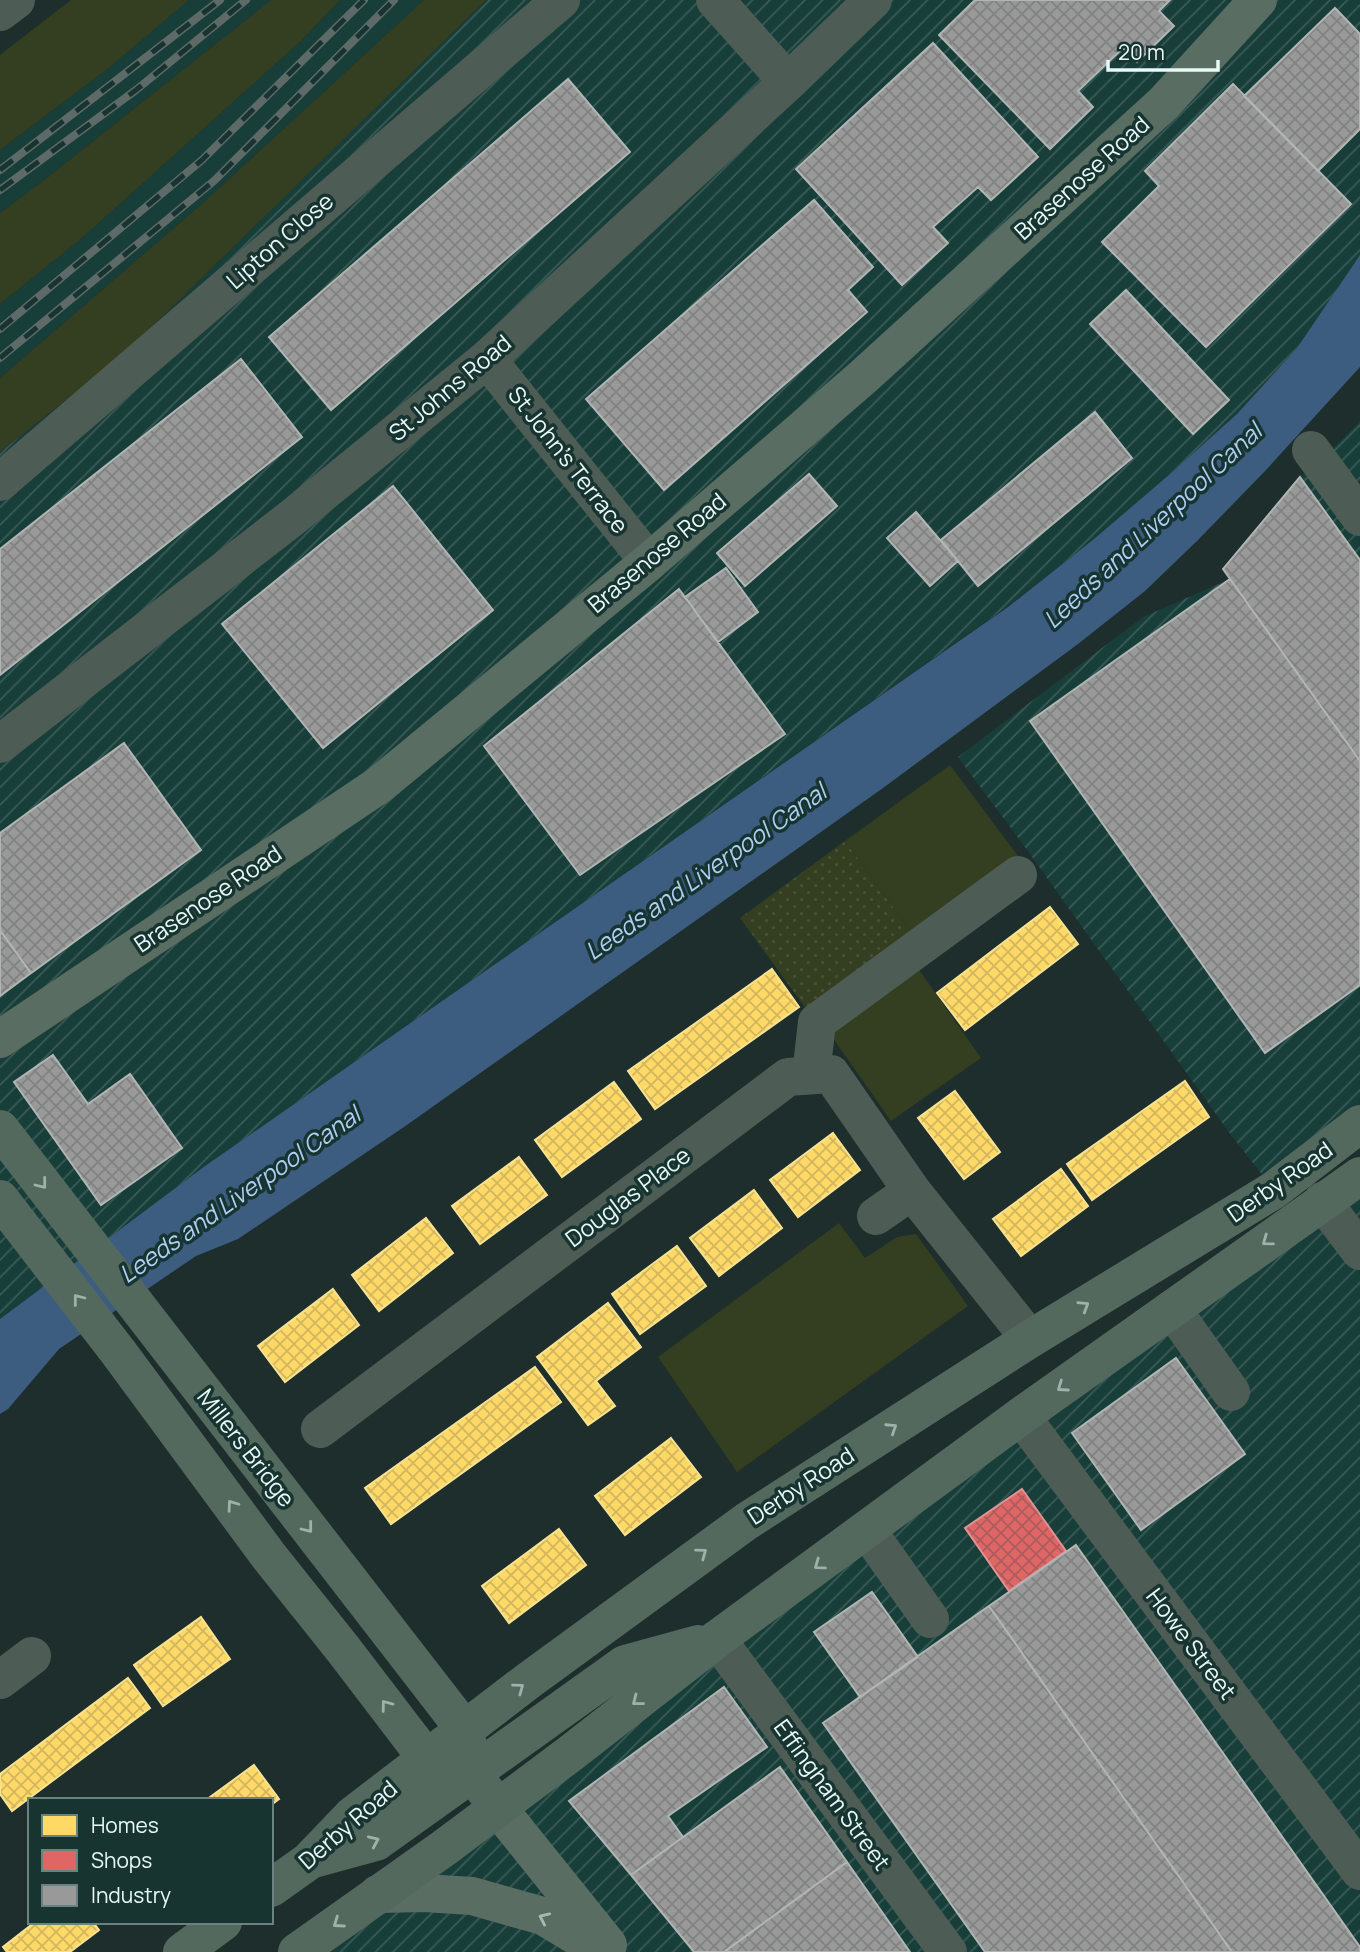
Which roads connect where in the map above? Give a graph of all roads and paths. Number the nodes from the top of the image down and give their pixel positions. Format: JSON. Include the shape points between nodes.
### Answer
{"nodes":[{"id":1,"x":16,"y":0,"type":"edge"},
{"id":2,"x":561,"y":0,"type":"edge"},
{"id":3,"x":715,"y":0,"type":"edge"},
{"id":4,"x":873,"y":0,"type":"edge"},
{"id":5,"x":1258,"y":0,"type":"edge"},
{"id":6,"x":0,"y":12,"type":"edge"},
{"id":7,"x":789,"y":82,"type":"junction"},
{"id":8,"x":487,"y":359,"type":"junction"},
{"id":9,"x":1311,"y":450,"type":"dead end"},
{"id":10,"x":0,"y":482,"type":"edge"},
{"id":11,"x":1360,"y":517,"type":"edge"},
{"id":12,"x":649,"y":562,"type":"junction"},
{"id":13,"x":0,"y":744,"type":"edge"},
{"id":14,"x":1018,"y":875,"type":"dead end"},
{"id":15,"x":0,"y":1039,"type":"edge"},
{"id":16,"x":811,"y":1075,"type":"junction"},
{"id":17,"x":1360,"y":1124,"type":"edge"},
{"id":18,"x":0,"y":1129,"type":"edge"},
{"id":19,"x":1360,"y":1175,"type":"edge"},
{"id":20,"x":912,"y":1191,"type":"junction"},
{"id":21,"x":0,"y":1199,"type":"edge"},
{"id":22,"x":1322,"y":1201,"type":"junction"},
{"id":23,"x":876,"y":1216,"type":"dead end"},
{"id":24,"x":1360,"y":1251,"type":"edge"},
{"id":25,"x":1172,"y":1309,"type":"junction"},
{"id":26,"x":1030,"y":1339,"type":"junction"},
{"id":27,"x":1231,"y":1392,"type":"dead end"},
{"id":28,"x":1021,"y":1416,"type":"junction"},
{"id":29,"x":320,"y":1429,"type":"dead end"},
{"id":30,"x":867,"y":1530,"type":"junction"},
{"id":31,"x":930,"y":1619,"type":"dead end"},
{"id":32,"x":717,"y":1639,"type":"junction"},
{"id":33,"x":32,"y":1656,"type":"dead end"},
{"id":34,"x":0,"y":1680,"type":"edge"},
{"id":35,"x":465,"y":1730,"type":"junction"},
{"id":36,"x":427,"y":1759,"type":"junction"},
{"id":37,"x":473,"y":1774,"type":"junction"},
{"id":38,"x":498,"y":1808,"type":"junction"},
{"id":39,"x":309,"y":1861,"type":"junction"},
{"id":40,"x":1360,"y":1871,"type":"edge"},
{"id":41,"x":273,"y":1887,"type":"edge"},
{"id":42,"x":378,"y":1894,"type":"junction"},
{"id":43,"x":220,"y":1924,"type":"edge"},
{"id":44,"x":182,"y":1952,"type":"edge"},
{"id":45,"x":297,"y":1952,"type":"edge"},
{"id":46,"x":603,"y":1952,"type":"edge"},
{"id":47,"x":614,"y":1952,"type":"edge"},
{"id":48,"x":948,"y":1952,"type":"edge"}],
"edges":[{"from":1,"to":6,"type":"street"},
{"from":2,"to":10,"type":"street","name":"Lipton Close"},
{"from":3,"to":7,"type":"street"},
{"from":4,"to":7,"type":"street","name":"St Johns Road"},
{"from":5,"to":12,"type":"main road","name":"Brasenose Road","via":[[1164,103],[863,377]]},
{"from":7,"to":8,"type":"street","name":"St Johns Road"},
{"from":8,"to":12,"type":"street","name":"St John's Terrace"},
{"from":8,"to":13,"type":"street","name":"St Johns Road","via":[[293,517]]},
{"from":9,"to":11,"type":"street"},
{"from":12,"to":15,"type":"main road","name":"Brasenose Road","via":[[379,785]]},
{"from":14,"to":16,"type":"street","via":[[817,1022]]},
{"from":16,"to":20,"type":"street","via":[[831,1074]]},
{"from":16,"to":29,"type":"street","name":"Douglas Place","via":[[788,1077]]},
{"from":26,"to":17,"type":"highway","name":"Derby Road","one_way":true,"via":[[1274,1190]]},
{"from":18,"to":35,"type":"highway","name":"Millers Bridge","one_way":true},
{"from":19,"to":22,"type":"highway","name":"Derby Road"},
{"from":20,"to":23,"type":"street"},
{"from":20,"to":26,"type":"street"},
{"from":36,"to":21,"type":"highway","name":"Millers Bridge","one_way":true},
{"from":22,"to":24,"type":"street"},
{"from":22,"to":25,"type":"highway","name":"Derby Road","one_way":true},
{"from":25,"to":27,"type":"street"},
{"from":25,"to":28,"type":"highway","name":"Derby Road","one_way":true},
{"from":35,"to":26,"type":"highway","name":"Derby Road","one_way":true,"via":[[747,1521]]},
{"from":28,"to":30,"type":"highway","name":"Derby Road"},
{"from":28,"to":40,"type":"street","name":"Howe Street"},
{"from":30,"to":31,"type":"street"},
{"from":30,"to":32,"type":"highway","name":"Derby Road","one_way":true},
{"from":32,"to":37,"type":"highway","via":[[625,1664]]},
{"from":32,"to":38,"type":"highway","name":"Derby Road","one_way":true},
{"from":32,"to":48,"type":"street","name":"Effingham Street"},
{"from":33,"to":34,"type":"street"},
{"from":35,"to":36,"type":"highway","name":"Derby Road"},
{"from":35,"to":37,"type":"highway","name":"Millers Bridge"},
{"from":36,"to":37,"type":"highway"},
{"from":36,"to":39,"type":"highway","name":"Derby Road","via":[[353,1815]]},
{"from":37,"to":38,"type":"highway","name":"Millers Bridge"},
{"from":39,"to":37,"type":"highway","one_way":true,"via":[[376,1842]]},
{"from":38,"to":42,"type":"highway","name":"Derby Road"},
{"from":38,"to":47,"type":"main road","name":"Millers Bridge"},
{"from":39,"to":41,"type":"highway","name":"Derby Road"},
{"from":42,"to":45,"type":"highway","name":"Derby Road","one_way":true},
{"from":46,"to":42,"type":"main road","one_way":true,"via":[[543,1916],[472,1896]]},
{"from":43,"to":44,"type":"highway"}]}
